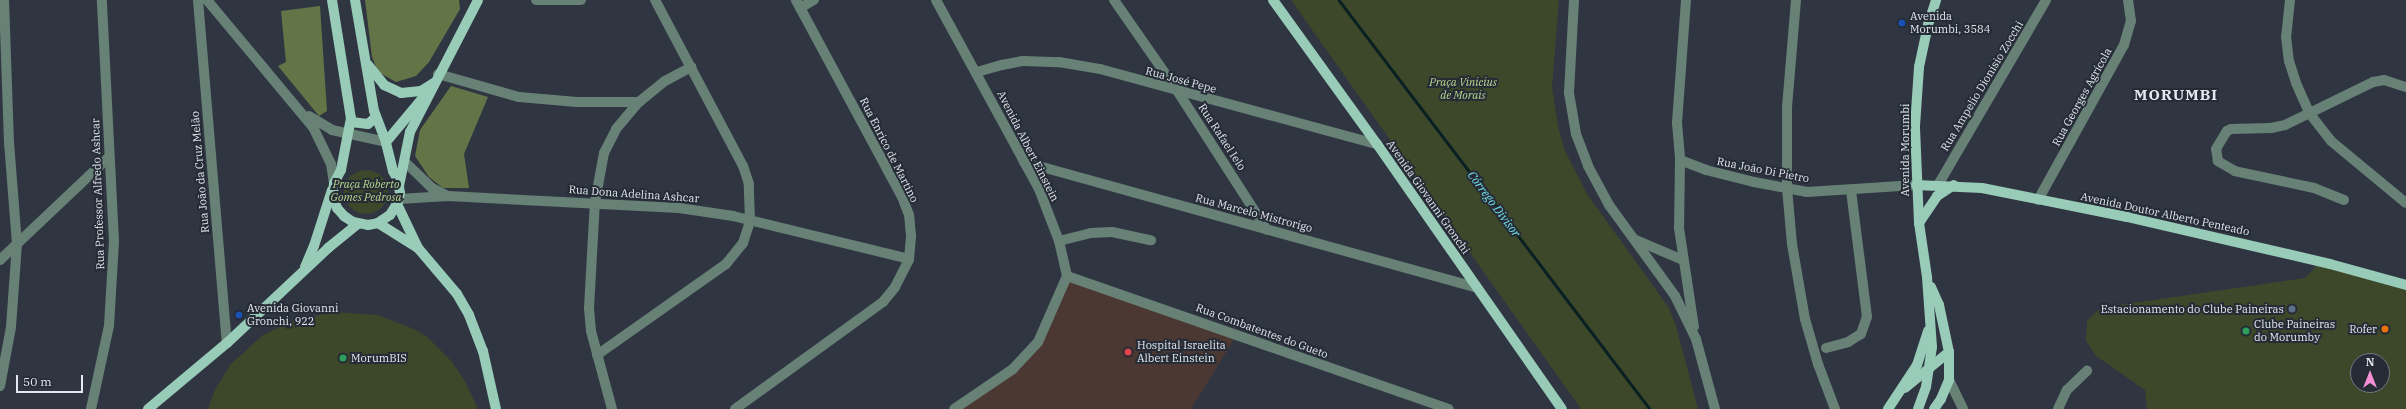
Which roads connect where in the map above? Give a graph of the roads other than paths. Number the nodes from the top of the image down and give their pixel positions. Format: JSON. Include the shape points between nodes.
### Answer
{"nodes":[{"id":1,"x":4,"y":0,"type":"edge"},
{"id":2,"x":102,"y":0,"type":"edge"},
{"id":3,"x":198,"y":0,"type":"edge"},
{"id":4,"x":206,"y":0,"type":"edge"},
{"id":5,"x":332,"y":0,"type":"edge"},
{"id":6,"x":355,"y":0,"type":"edge"},
{"id":7,"x":478,"y":0,"type":"edge"},
{"id":8,"x":536,"y":0,"type":"edge"},
{"id":9,"x":581,"y":0,"type":"edge"},
{"id":10,"x":655,"y":0,"type":"edge"},
{"id":11,"x":814,"y":0,"type":"edge"},
{"id":12,"x":936,"y":0,"type":"edge"},
{"id":13,"x":1114,"y":0,"type":"edge"},
{"id":14,"x":1273,"y":0,"type":"edge"},
{"id":15,"x":1574,"y":0,"type":"edge"},
{"id":16,"x":1686,"y":0,"type":"edge"},
{"id":17,"x":1796,"y":0,"type":"edge"},
{"id":18,"x":1936,"y":0,"type":"edge"},
{"id":19,"x":2046,"y":0,"type":"edge"},
{"id":20,"x":2128,"y":0,"type":"edge"},
{"id":21,"x":2290,"y":0,"type":"edge"},
{"id":22,"x":798,"y":4,"type":"edge"},
{"id":23,"x":365,"y":60,"type":"junction"},
{"id":24,"x":691,"y":67,"type":"junction"},
{"id":25,"x":976,"y":72,"type":"junction"},
{"id":26,"x":436,"y":79,"type":"junction"},
{"id":27,"x":2406,"y":87,"type":"edge"},
{"id":28,"x":1178,"y":92,"type":"junction"},
{"id":29,"x":639,"y":102,"type":"junction"},
{"id":30,"x":295,"y":105,"type":"junction"},
{"id":31,"x":2310,"y":114,"type":"junction"},
{"id":32,"x":376,"y":117,"type":"junction"},
{"id":33,"x":351,"y":122,"type":"junction"},
{"id":34,"x":349,"y":133,"type":"junction"},
{"id":35,"x":386,"y":142,"type":"junction"},
{"id":36,"x":1377,"y":144,"type":"junction"},
{"id":37,"x":109,"y":157,"type":"junction"},
{"id":38,"x":1680,"y":160,"type":"junction"},
{"id":39,"x":405,"y":162,"type":"junction"},
{"id":40,"x":1024,"y":162,"type":"junction"},
{"id":41,"x":333,"y":185,"type":"junction"},
{"id":42,"x":1916,"y":185,"type":"junction"},
{"id":43,"x":1938,"y":185,"type":"junction"},
{"id":44,"x":1954,"y":185,"type":"junction"},
{"id":45,"x":399,"y":186,"type":"junction"},
{"id":46,"x":1787,"y":188,"type":"junction"},
{"id":47,"x":1851,"y":190,"type":"junction"},
{"id":48,"x":448,"y":196,"type":"junction"},
{"id":49,"x":2038,"y":200,"type":"junction"},
{"id":50,"x":2344,"y":200,"type":"dead end"},
{"id":51,"x":398,"y":202,"type":"junction"},
{"id":52,"x":595,"y":202,"type":"junction"},
{"id":53,"x":2406,"y":203,"type":"edge"},
{"id":54,"x":750,"y":221,"type":"junction"},
{"id":55,"x":378,"y":223,"type":"junction"},
{"id":56,"x":1919,"y":223,"type":"junction"},
{"id":57,"x":358,"y":224,"type":"junction"},
{"id":58,"x":1267,"y":230,"type":"junction"},
{"id":59,"x":1151,"y":240,"type":"dead end"},
{"id":60,"x":1636,"y":240,"type":"junction"},
{"id":61,"x":1059,"y":242,"type":"junction"},
{"id":62,"x":17,"y":244,"type":"junction"},
{"id":63,"x":418,"y":248,"type":"junction"},
{"id":64,"x":909,"y":259,"type":"junction"},
{"id":65,"x":0,"y":260,"type":"edge"},
{"id":66,"x":1683,"y":260,"type":"junction"},
{"id":67,"x":302,"y":274,"type":"junction"},
{"id":68,"x":1067,"y":276,"type":"junction"},
{"id":69,"x":1927,"y":277,"type":"junction"},
{"id":70,"x":2406,"y":285,"type":"edge"},
{"id":71,"x":1476,"y":287,"type":"junction"},
{"id":72,"x":1930,"y":311,"type":"junction"},
{"id":73,"x":1696,"y":339,"type":"junction"},
{"id":74,"x":226,"y":343,"type":"junction"},
{"id":75,"x":1826,"y":348,"type":"dead end"},
{"id":76,"x":1949,"y":352,"type":"junction"},
{"id":77,"x":597,"y":355,"type":"junction"},
{"id":78,"x":1930,"y":366,"type":"junction"},
{"id":79,"x":2087,"y":371,"type":"dead end"},
{"id":80,"x":1949,"y":380,"type":"junction"},
{"id":81,"x":0,"y":386,"type":"edge"},
{"id":82,"x":1902,"y":390,"type":"junction"},
{"id":83,"x":1924,"y":394,"type":"junction"},
{"id":84,"x":91,"y":409,"type":"edge"},
{"id":85,"x":148,"y":409,"type":"edge"},
{"id":86,"x":496,"y":409,"type":"edge"},
{"id":87,"x":612,"y":409,"type":"edge"},
{"id":88,"x":735,"y":409,"type":"edge"},
{"id":89,"x":954,"y":409,"type":"edge"},
{"id":90,"x":1448,"y":409,"type":"edge"},
{"id":91,"x":1562,"y":409,"type":"edge"},
{"id":92,"x":1715,"y":409,"type":"edge"},
{"id":93,"x":1835,"y":409,"type":"edge"},
{"id":94,"x":1888,"y":409,"type":"edge"},
{"id":95,"x":1918,"y":409,"type":"edge"},
{"id":96,"x":1934,"y":409,"type":"edge"},
{"id":97,"x":1964,"y":409,"type":"edge"},
{"id":98,"x":2058,"y":409,"type":"edge"}],
"edges":[{"from":1,"to":62,"type":"street","via":[[9,143]]},
{"from":2,"to":37,"type":"street","name":"Rua Professor Alfredo Ashcar"},
{"from":3,"to":74,"type":"street","name":"Rua João da Cruz Melão"},
{"from":4,"to":30,"type":"street"},
{"from":5,"to":33,"type":"main road"},
{"from":6,"to":23,"type":"main road"},
{"from":7,"to":26,"type":"main road"},
{"from":8,"to":9,"type":"street"},
{"from":10,"to":24,"type":"street"},
{"from":11,"to":22,"type":"street"},
{"from":12,"to":25,"type":"street","name":"Avenida Albert Einstein"},
{"from":13,"to":28,"type":"street","name":"Rua Rafael Ielo"},
{"from":14,"to":36,"type":"main road","name":"Avenida Giovanni Gronchi"},
{"from":15,"to":60,"type":"street","via":[[1569,93],[1576,134],[1588,166],[1609,205]]},
{"from":16,"to":38,"type":"street","via":[[1677,123]]},
{"from":17,"to":46,"type":"street","via":[[1786,108]]},
{"from":18,"to":42,"type":"main road","name":"Avenida Morumbi","via":[[1919,67],[1915,126]]},
{"from":19,"to":43,"type":"street","name":"Rua Ampelio Dionísio Zocchi"},
{"from":20,"to":49,"type":"street","name":"Rua Georges Agrícola","via":[[2131,22],[2124,45]]},
{"from":21,"to":31,"type":"street","via":[[2286,37],[2289,61]]},
{"from":22,"to":64,"type":"street","name":"Rua Enrico de Martino","via":[[902,197],[909,215]]},
{"from":23,"to":26,"type":"main road","via":[[377,79],[392,90],[410,93]]},
{"from":23,"to":32,"type":"main road"},
{"from":24,"to":29,"type":"street","via":[[665,81]]},
{"from":24,"to":54,"type":"street","via":[[743,166],[749,184]]},
{"from":25,"to":28,"type":"street","name":"Rua José Pepe","via":[[1023,61],[1059,62],[1100,69]]},
{"from":25,"to":40,"type":"street","name":"Avenida Albert Einstein"},
{"from":26,"to":29,"type":"street","via":[[460,79],[506,94],[525,97],[577,102]]},
{"from":26,"to":35,"type":"main road"},
{"from":26,"to":39,"type":"main road","via":[[410,132]]},
{"from":27,"to":31,"type":"street","via":[[2384,80],[2374,82]]},
{"from":28,"to":36,"type":"street","name":"Rua José Pepe"},
{"from":28,"to":58,"type":"street","name":"Rua Rafael Ielo"},
{"from":29,"to":52,"type":"street","via":[[616,129],[604,153]]},
{"from":30,"to":34,"type":"street","via":[[322,126]]},
{"from":30,"to":41,"type":"street","via":[[313,128],[327,153]]},
{"from":31,"to":50,"type":"street","via":[[2271,128],[2227,131],[2216,149],[2216,157],[2223,165],[2247,174],[2314,188]]},
{"from":31,"to":53,"type":"street","via":[[2331,141]]},
{"from":32,"to":33,"type":"main road","via":[[368,124]]},
{"from":32,"to":35,"type":"main road"},
{"from":33,"to":34,"type":"main road"},
{"from":34,"to":35,"type":"street"},
{"from":34,"to":41,"type":"main road","via":[[341,170]]},
{"from":35,"to":45,"type":"main road"},
{"from":36,"to":71,"type":"main road","name":"Avenida Giovanni Gronchi"},
{"from":37,"to":62,"type":"street"},
{"from":37,"to":84,"type":"street","name":"Rua Professor Alfredo Ashcar","via":[[114,241],[113,282],[109,326]]},
{"from":38,"to":46,"type":"street","name":"Rua João Di Pietro","via":[[1706,170]]},
{"from":38,"to":66,"type":"street","via":[[1679,228]]},
{"from":39,"to":45,"type":"main road"},
{"from":39,"to":48,"type":"street","name":"Rua Dona Adelina Ashcar","via":[[432,188]]},
{"from":40,"to":58,"type":"street","name":"Rua Marcelo Mistrorigo"},
{"from":40,"to":61,"type":"street","name":"Avenida Albert Einstein","via":[[1039,189]]},
{"from":41,"to":57,"type":"main road","via":[[333,197],[340,212],[348,220]]},
{"from":41,"to":67,"type":"main road","via":[[314,246]]},
{"from":42,"to":43,"type":"main road","name":"Avenida Doutor Alberto Penteado"},
{"from":42,"to":47,"type":"street","name":"Rua João Di Pietro"},
{"from":42,"to":56,"type":"main road","name":"Avenida Morumbi"},
{"from":43,"to":44,"type":"main road","name":"Avenida Doutor Alberto Penteado"},
{"from":44,"to":49,"type":"main road","name":"Avenida Doutor Alberto Penteado"},
{"from":44,"to":56,"type":"main road","via":[[1937,196]]},
{"from":45,"to":51,"type":"main road"},
{"from":46,"to":47,"type":"street","name":"Rua João Di Pietro","via":[[1808,192]]},
{"from":46,"to":93,"type":"street","via":[[1792,244],[1805,319]]},
{"from":47,"to":75,"type":"street","via":[[1867,317],[1861,334],[1848,342]]},
{"from":48,"to":51,"type":"street","name":"Rua Dona Adelina Ashcar"},
{"from":48,"to":52,"type":"street","name":"Rua Dona Adelina Ashcar"},
{"from":49,"to":70,"type":"main road","name":"Avenida Doutor Alberto Penteado","via":[[2192,232],[2330,264]]},
{"from":51,"to":55,"type":"main road","via":[[390,215]]},
{"from":51,"to":63,"type":"main road"},
{"from":52,"to":54,"type":"street","name":"Rua Dona Adelina Ashcar","via":[[679,208]]},
{"from":52,"to":77,"type":"street","via":[[589,308]]},
{"from":54,"to":64,"type":"street","name":"Rua Dona Adelina Ashcar"},
{"from":54,"to":77,"type":"street","via":[[743,242],[726,264]]},
{"from":55,"to":57,"type":"main road"},
{"from":55,"to":63,"type":"main road"},
{"from":56,"to":69,"type":"main road","name":"Avenida Morumbi"},
{"from":57,"to":67,"type":"main road","via":[[328,248]]},
{"from":58,"to":71,"type":"street","name":"Rua Marcelo Mistrorigo"},
{"from":59,"to":61,"type":"street","via":[[1112,232],[1091,233]]},
{"from":60,"to":66,"type":"street"},
{"from":60,"to":73,"type":"street","via":[[1675,296]]},
{"from":61,"to":68,"type":"street","name":"Avenida Albert Einstein"},
{"from":62,"to":65,"type":"street"},
{"from":62,"to":81,"type":"street","via":[[12,327]]},
{"from":63,"to":86,"type":"main road","via":[[457,294],[469,315],[483,351]]},
{"from":64,"to":88,"type":"street","name":"Rua Enrico de Martino","via":[[895,287],[883,302]]},
{"from":66,"to":73,"type":"street"},
{"from":67,"to":74,"type":"main road"},
{"from":68,"to":89,"type":"street","via":[[1038,342],[1013,370]]},
{"from":68,"to":90,"type":"street","name":"Rua Combatentes do Gueto"},
{"from":69,"to":72,"type":"main road","name":"Avenida Morumbi"},
{"from":69,"to":76,"type":"main road","name":"Avenida Morumbi","via":[[1939,305]]},
{"from":71,"to":91,"type":"main road","name":"Avenida Giovanni Gronchi"},
{"from":72,"to":78,"type":"main road","name":"Avenida Morumbi"},
{"from":72,"to":82,"type":"main road","via":[[1922,352]]},
{"from":73,"to":92,"type":"street"},
{"from":74,"to":85,"type":"main road"},
{"from":76,"to":78,"type":"main road"},
{"from":76,"to":80,"type":"main road","name":"Avenida Morumbi"},
{"from":77,"to":87,"type":"street"},
{"from":78,"to":82,"type":"main road"},
{"from":78,"to":83,"type":"main road","name":"Avenida Morumbi"},
{"from":79,"to":98,"type":"street","via":[[2066,390]]},
{"from":80,"to":96,"type":"main road","name":"Avenida Morumbi"},
{"from":80,"to":97,"type":"street"},
{"from":82,"to":83,"type":"main road","via":[[1917,389]]},
{"from":82,"to":94,"type":"main road"},
{"from":83,"to":95,"type":"main road","name":"Avenida Morumbi"}]}
